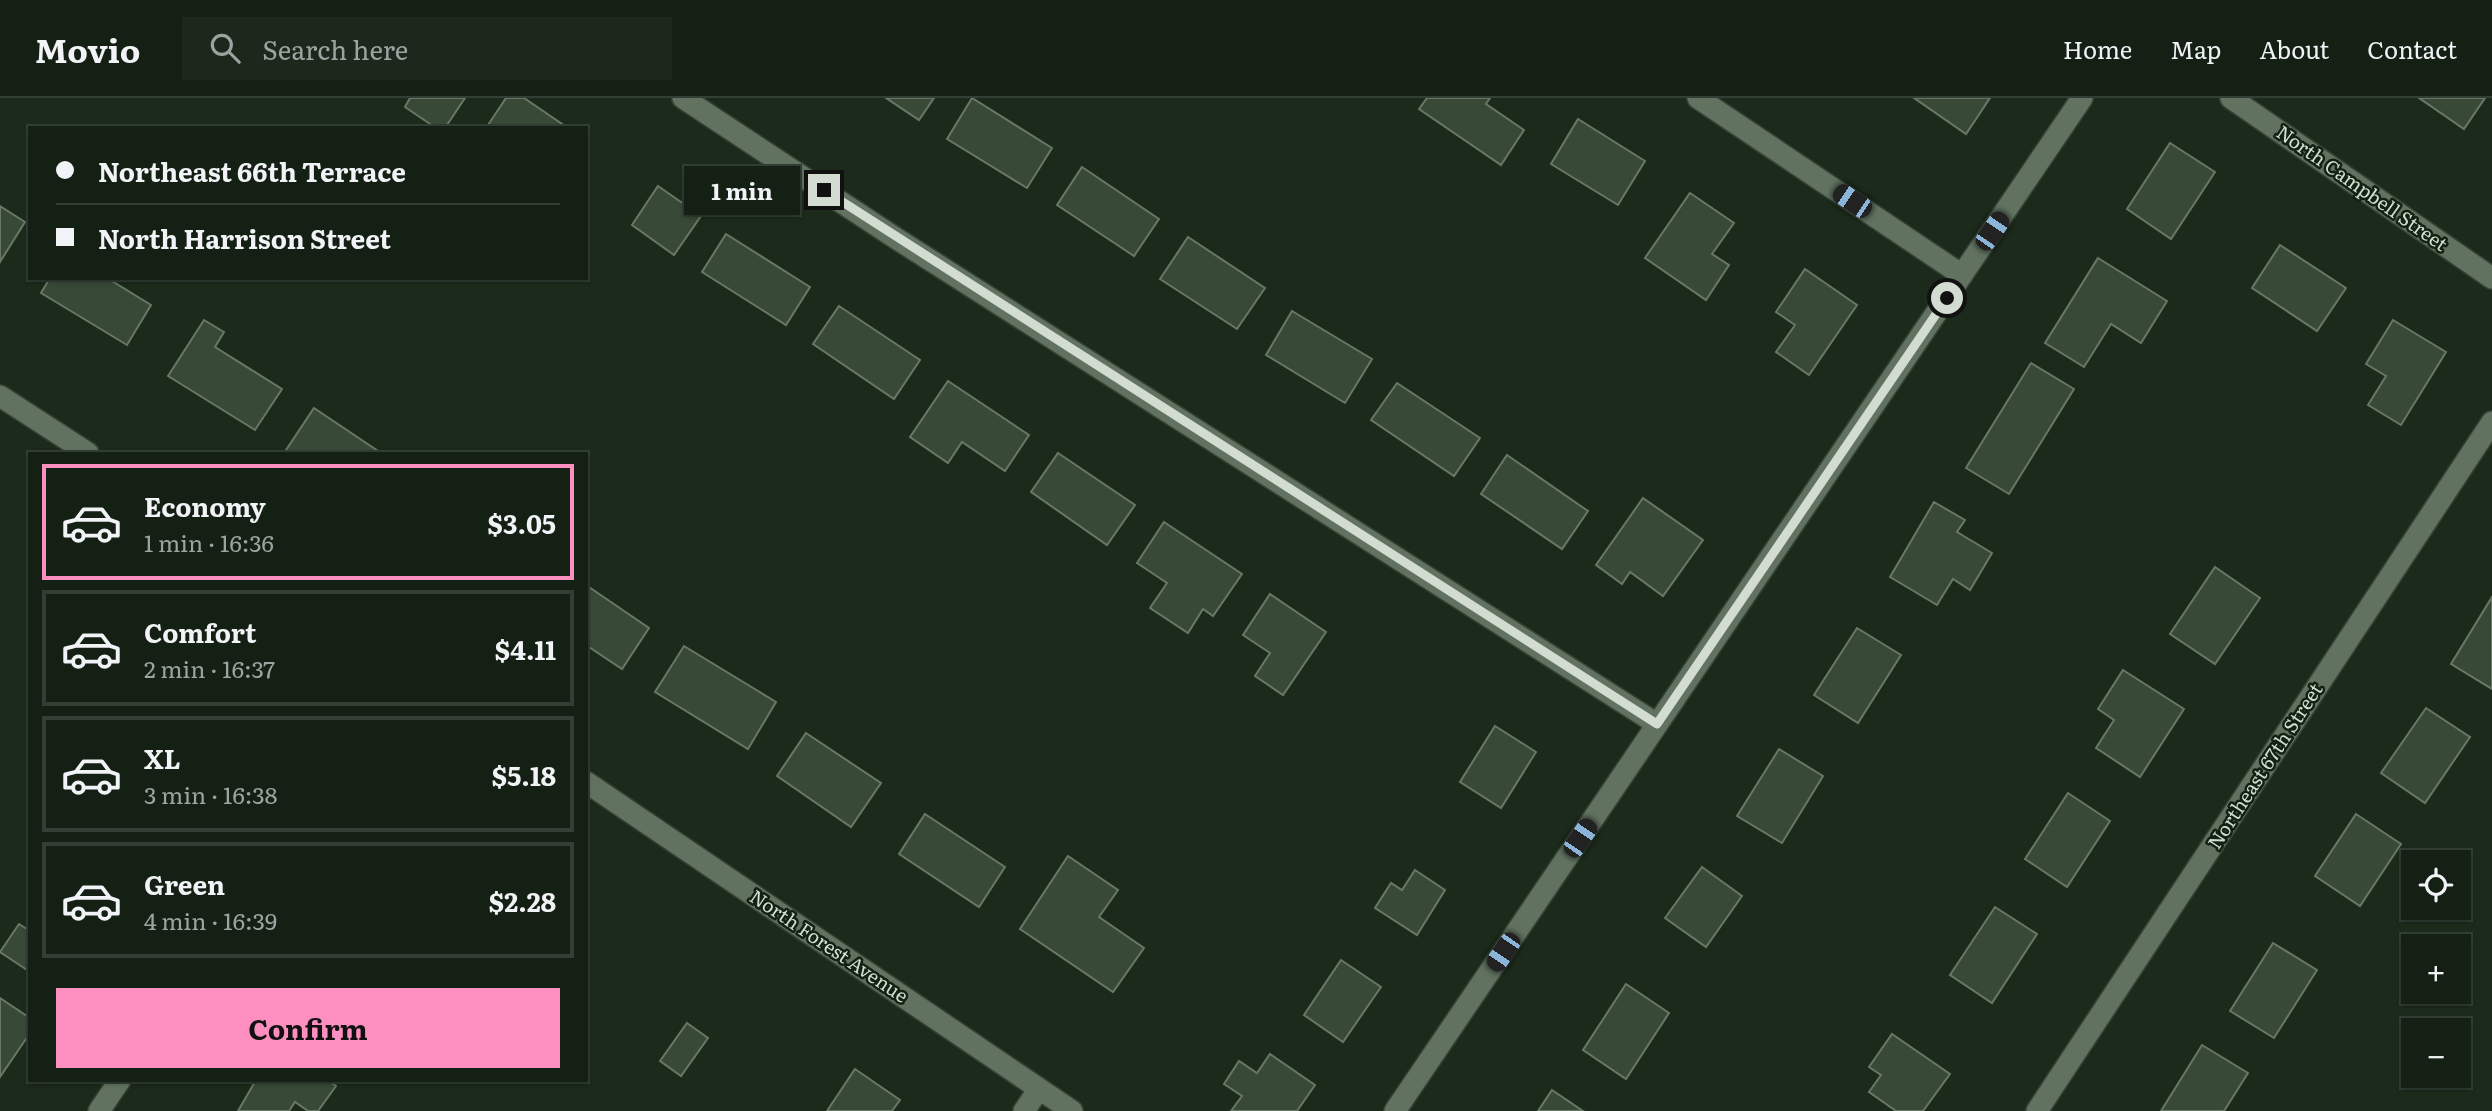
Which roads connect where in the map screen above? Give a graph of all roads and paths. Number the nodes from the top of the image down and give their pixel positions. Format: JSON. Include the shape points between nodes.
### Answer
{"nodes":[{"id":1,"x":683,"y":98,"type":"edge"},
{"id":2,"x":1698,"y":98,"type":"edge"},
{"id":3,"x":2082,"y":98,"type":"edge"},
{"id":4,"x":2231,"y":98,"type":"edge"},
{"id":5,"x":1962,"y":275,"type":"junction"},
{"id":6,"x":2492,"y":278,"type":"edge"},
{"id":7,"x":0,"y":396,"type":"edge"},
{"id":8,"x":2492,"y":422,"type":"edge"},
{"id":9,"x":86,"y":452,"type":"edge"},
{"id":10,"x":1657,"y":724,"type":"junction"},
{"id":11,"x":588,"y":783,"type":"edge"},
{"id":12,"x":119,"y":1082,"type":"edge"},
{"id":13,"x":1039,"y":1089,"type":"junction"},
{"id":14,"x":99,"y":1111,"type":"edge"},
{"id":15,"x":1024,"y":1111,"type":"edge"},
{"id":16,"x":1072,"y":1111,"type":"edge"},
{"id":17,"x":1395,"y":1111,"type":"edge"},
{"id":18,"x":2037,"y":1111,"type":"edge"}],
"edges":[{"from":1,"to":10,"type":"street"},
{"from":2,"to":5,"type":"street"},
{"from":3,"to":5,"type":"street"},
{"from":4,"to":6,"type":"street","name":"North Campbell Street"},
{"from":5,"to":10,"type":"street"},
{"from":7,"to":9,"type":"street"},
{"from":8,"to":18,"type":"street","name":"Northeast 67th Street"},
{"from":10,"to":17,"type":"street"},
{"from":11,"to":13,"type":"street","name":"North Forest Avenue"},
{"from":12,"to":14,"type":"street"},
{"from":13,"to":15,"type":"street"},
{"from":13,"to":16,"type":"street","name":"North Forest Avenue"}]}
